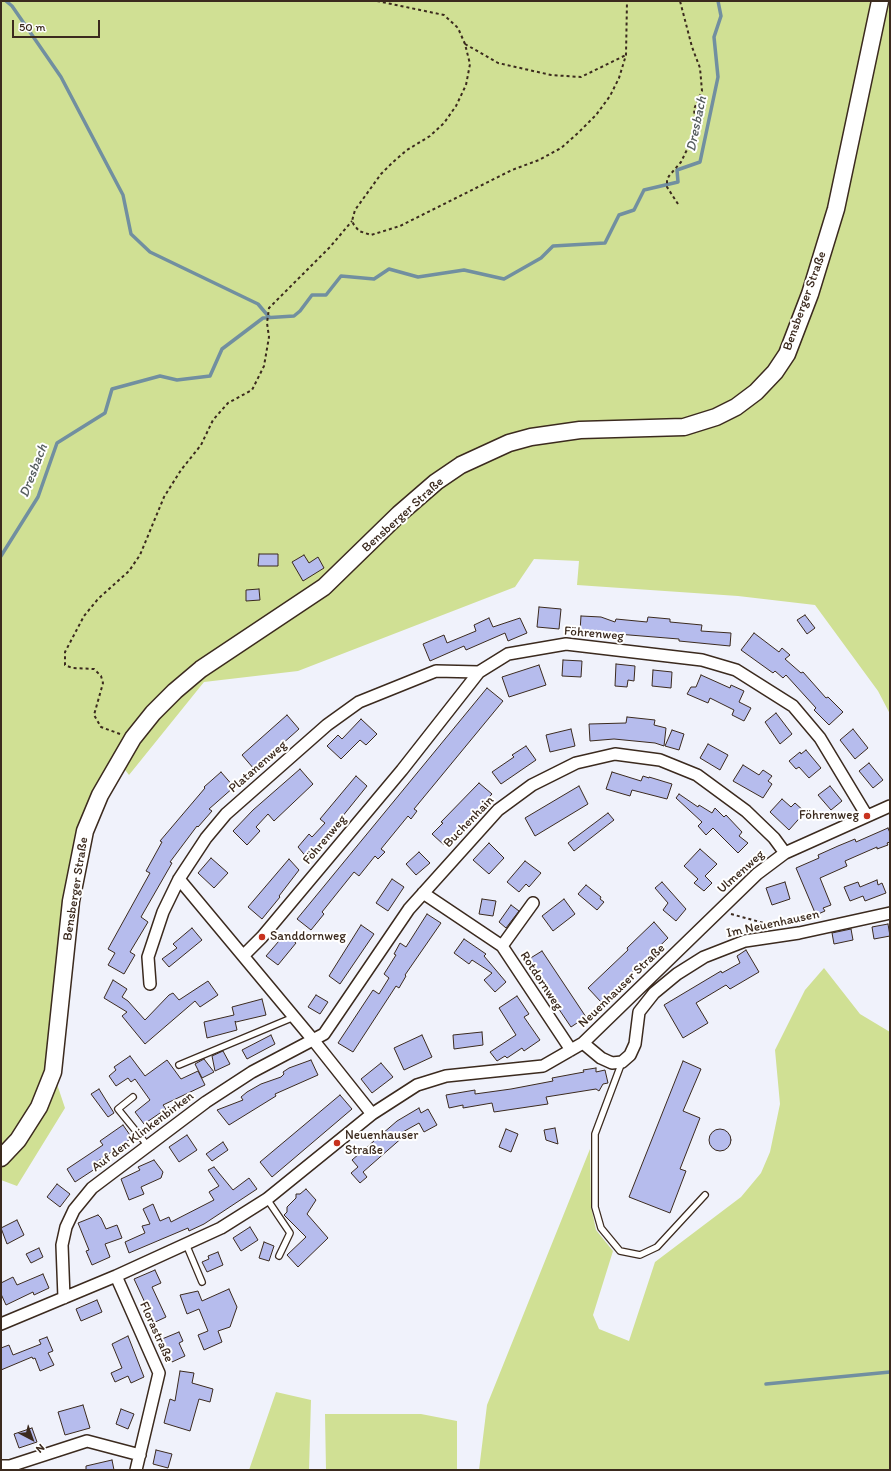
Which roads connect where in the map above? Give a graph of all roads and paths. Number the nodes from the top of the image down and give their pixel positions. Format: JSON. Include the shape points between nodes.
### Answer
{"nodes":[{"id":1,"x":377,"y":1,"type":"edge"},
{"id":2,"x":628,"y":1,"type":"edge"},
{"id":3,"x":680,"y":1,"type":"edge"},
{"id":4,"x":880,"y":1,"type":"edge"},
{"id":5,"x":465,"y":44,"type":"junction"},
{"id":6,"x":626,"y":55,"type":"junction"},
{"id":7,"x":678,"y":204,"type":"dead end"},
{"id":8,"x":352,"y":221,"type":"junction"},
{"id":9,"x":479,"y":672,"type":"junction"},
{"id":10,"x":133,"y":738,"type":"junction"},
{"id":11,"x":890,"y":806,"type":"edge"},
{"id":12,"x":867,"y":816,"type":"junction"},
{"id":13,"x":785,"y":853,"type":"junction"},
{"id":14,"x":179,"y":879,"type":"junction"},
{"id":15,"x":423,"y":893,"type":"junction"},
{"id":16,"x":533,"y":903,"type":"dead end"},
{"id":17,"x":720,"y":911,"type":"junction"},
{"id":18,"x":890,"y":913,"type":"edge"},
{"id":19,"x":777,"y":927,"type":"dead end"},
{"id":20,"x":687,"y":944,"type":"joint"},
{"id":21,"x":502,"y":946,"type":"junction"},
{"id":22,"x":244,"y":955,"type":"junction"},
{"id":23,"x":150,"y":984,"type":"dead end"},
{"id":24,"x":294,"y":1016,"type":"junction"},
{"id":25,"x":314,"y":1041,"type":"junction"},
{"id":26,"x":584,"y":1043,"type":"junction"},
{"id":27,"x":571,"y":1050,"type":"junction"},
{"id":28,"x":622,"y":1062,"type":"junction"},
{"id":29,"x":179,"y":1065,"type":"dead end"},
{"id":30,"x":133,"y":1097,"type":"dead end"},
{"id":31,"x":372,"y":1114,"type":"junction"},
{"id":32,"x":148,"y":1146,"type":"junction"},
{"id":33,"x":1,"y":1158,"type":"edge"},
{"id":34,"x":705,"y":1195,"type":"dead end"},
{"id":35,"x":267,"y":1199,"type":"junction"},
{"id":36,"x":186,"y":1244,"type":"junction"},
{"id":37,"x":279,"y":1256,"type":"dead end"},
{"id":38,"x":116,"y":1276,"type":"junction"},
{"id":39,"x":202,"y":1282,"type":"dead end"},
{"id":40,"x":64,"y":1298,"type":"junction"},
{"id":41,"x":1,"y":1324,"type":"edge"},
{"id":42,"x":140,"y":1455,"type":"junction"},
{"id":43,"x":1,"y":1466,"type":"edge"},
{"id":44,"x":136,"y":1470,"type":"edge"}],
"edges":[{"from":1,"to":5,"type":"path","via":[[444,15],[458,28]]},
{"from":2,"to":6,"type":"path"},
{"from":3,"to":7,"type":"path","via":[[700,68],[702,91],[694,109],[696,131],[681,162],[667,180],[667,187]]},
{"from":4,"to":10,"type":"main road","name":"Bensberger Straße","via":[[836,209],[810,294],[787,354],[776,372],[756,392],[716,417],[684,426],[580,430],[531,437],[509,443],[461,465],[409,505],[324,587],[201,669],[153,713]]},
{"from":5,"to":6,"type":"path","via":[[498,63],[551,75],[581,77]]},
{"from":5,"to":8,"type":"path","via":[[470,64],[466,85],[456,106],[444,123],[430,136],[407,150],[381,174],[355,210]]},
{"from":6,"to":8,"type":"path","via":[[610,96],[596,115],[560,148],[540,160],[512,170],[400,226],[371,235],[359,231]]},
{"from":8,"to":10,"type":"path","via":[[330,247],[269,308],[269,337],[264,366],[252,390],[228,403],[213,420],[201,445],[164,497],[140,555],[129,570],[84,616],[65,652],[65,665],[72,668],[94,669],[101,676],[103,684],[94,715],[101,727]]},
{"from":9,"to":12,"type":"street","name":"Föhrenweg","via":[[508,654],[566,644],[702,660],[736,670],[793,706],[820,738]]},
{"from":9,"to":14,"type":"street","name":"Platanenweg","via":[[436,670],[359,702],[327,724],[226,814],[206,838]]},
{"from":9,"to":22,"type":"street","name":"Föhrenweg","via":[[377,799],[262,937]]},
{"from":10,"to":33,"type":"main road","name":"Bensberger Straße","via":[[100,795],[85,831],[71,901],[53,1072],[39,1107],[18,1140]]},
{"from":11,"to":12,"type":"street","name":"Ulmenweg"},
{"from":12,"to":13,"type":"street","name":"Ulmenweg"},
{"from":13,"to":15,"type":"street","name":"Buchenhain","via":[[774,838],[746,811],[697,775],[660,760],[615,754],[576,763],[532,785],[498,810]]},
{"from":13,"to":17,"type":"street","name":"Ulmenweg","via":[[757,874]]},
{"from":14,"to":22,"type":"street"},
{"from":14,"to":23,"type":"street","name":"Platanenweg","via":[[163,912],[148,957]]},
{"from":15,"to":21,"type":"street","name":"Rotdornweg"},
{"from":15,"to":25,"type":"street","name":"Buchenhain","via":[[409,909],[324,1034]]},
{"from":16,"to":21,"type":"street","name":"Rotdornweg"},
{"from":17,"to":19,"type":"path"},
{"from":17,"to":20,"type":"street","name":"Ulmenweg"},
{"from":18,"to":28,"type":"street","name":"Im Neuenhausen","via":[[799,933],[745,941],[704,957],[654,993],[639,1012],[635,1044],[630,1055]]},
{"from":20,"to":26,"type":"street","name":"Neuenhauser Straße"},
{"from":21,"to":27,"type":"street","name":"Rotdornweg"},
{"from":22,"to":24,"type":"street"},
{"from":24,"to":25,"type":"street"},
{"from":24,"to":29,"type":"lane"},
{"from":25,"to":31,"type":"street"},
{"from":25,"to":32,"type":"street","name":"Auf den Klinkenbirken","via":[[252,1072],[206,1102]]},
{"from":26,"to":27,"type":"street","name":"Neuenhauser Straße"},
{"from":26,"to":28,"type":"street","via":[[601,1058],[612,1063]]},
{"from":27,"to":31,"type":"street","name":"Neuenhauser Straße","via":[[543,1066],[433,1079],[404,1092]]},
{"from":28,"to":34,"type":"lane","via":[[595,1134],[595,1207],[601,1228],[620,1252],[640,1255],[657,1247]]},
{"from":30,"to":32,"type":"lane","via":[[118,1109]]},
{"from":31,"to":35,"type":"street","name":"Neuenhauser Straße"},
{"from":32,"to":40,"type":"street","name":"Auf den Klinkenbirken","via":[[92,1188],[74,1210],[62,1244]]},
{"from":35,"to":36,"type":"street","name":"Neuenhauser Straße","via":[[221,1228]]},
{"from":35,"to":37,"type":"lane","via":[[290,1233]]},
{"from":36,"to":38,"type":"street","name":"Neuenhauser Straße"},
{"from":36,"to":39,"type":"lane"},
{"from":38,"to":40,"type":"street","name":"Neuenhauser Straße"},
{"from":38,"to":42,"type":"street","name":"Florastraße","via":[[159,1373]]},
{"from":40,"to":41,"type":"street","name":"Neuenhauser Straße"},
{"from":42,"to":43,"type":"street","via":[[87,1441],[10,1466]]},
{"from":42,"to":44,"type":"street","name":"Florastraße"}]}
